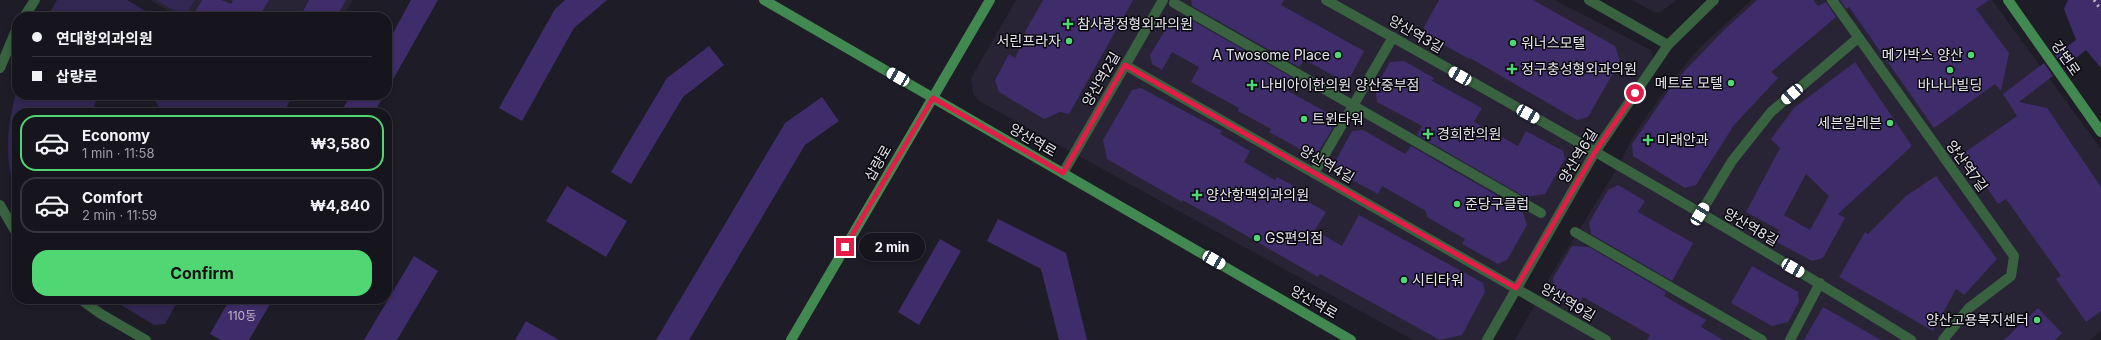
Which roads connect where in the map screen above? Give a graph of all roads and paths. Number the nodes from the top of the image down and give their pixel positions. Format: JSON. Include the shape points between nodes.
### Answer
{"nodes":[{"id":1,"x":35,"y":0,"type":"edge"},
{"id":2,"x":764,"y":0,"type":"edge"},
{"id":3,"x":990,"y":0,"type":"edge"},
{"id":4,"x":1163,"y":0,"type":"edge"},
{"id":5,"x":1326,"y":0,"type":"edge"},
{"id":6,"x":1589,"y":0,"type":"edge"},
{"id":7,"x":1714,"y":0,"type":"edge"},
{"id":8,"x":1832,"y":0,"type":"edge"},
{"id":9,"x":2008,"y":0,"type":"edge"},
{"id":10,"x":1174,"y":3,"type":"dead end"},
{"id":11,"x":27,"y":12,"type":"edge"},
{"id":12,"x":1393,"y":37,"type":"junction"},
{"id":13,"x":1858,"y":38,"type":"junction"},
{"id":14,"x":12,"y":40,"type":"edge"},
{"id":15,"x":1668,"y":45,"type":"junction"},
{"id":16,"x":1125,"y":65,"type":"junction"},
{"id":17,"x":0,"y":68,"type":"edge"},
{"id":18,"x":933,"y":98,"type":"junction"},
{"id":19,"x":1353,"y":105,"type":"junction"},
{"id":20,"x":2101,"y":132,"type":"edge"},
{"id":21,"x":1595,"y":152,"type":"junction"},
{"id":22,"x":1063,"y":173,"type":"junction"},
{"id":23,"x":1314,"y":173,"type":"junction"},
{"id":24,"x":0,"y":205,"type":"edge"},
{"id":25,"x":1542,"y":213,"type":"dead end"},
{"id":26,"x":1700,"y":214,"type":"junction"},
{"id":27,"x":12,"y":225,"type":"edge"},
{"id":28,"x":1575,"y":232,"type":"dead end"},
{"id":29,"x":1820,"y":284,"type":"junction"},
{"id":30,"x":1516,"y":288,"type":"junction"},
{"id":31,"x":87,"y":304,"type":"edge"},
{"id":32,"x":146,"y":340,"type":"edge"},
{"id":33,"x":791,"y":340,"type":"edge"},
{"id":34,"x":1351,"y":340,"type":"edge"},
{"id":35,"x":1487,"y":340,"type":"edge"},
{"id":36,"x":1606,"y":340,"type":"edge"},
{"id":37,"x":1762,"y":340,"type":"edge"},
{"id":38,"x":1790,"y":340,"type":"edge"},
{"id":39,"x":1911,"y":340,"type":"edge"},
{"id":40,"x":1943,"y":340,"type":"edge"}],
"edges":[{"from":1,"to":11,"type":"street"},
{"from":2,"to":18,"type":"street","name":"양산역로"},
{"from":3,"to":18,"type":"street","name":"삽량로"},
{"from":4,"to":16,"type":"street","name":"양산역2길"},
{"from":5,"to":12,"type":"street","name":"양산역3길"},
{"from":6,"to":15,"type":"street"},
{"from":7,"to":15,"type":"street","name":"양산역6길"},
{"from":8,"to":13,"type":"street","name":"양산역7길"},
{"from":9,"to":20,"type":"street","name":"강변로"},
{"from":10,"to":19,"type":"street"},
{"from":12,"to":19,"type":"street"},
{"from":12,"to":21,"type":"street","name":"양산역3길"},
{"from":13,"to":26,"type":"street","via":[[1771,112],[1732,161]]},
{"from":13,"to":40,"type":"street","name":"양산역7길","via":[[2014,256],[2011,276],[1969,308]]},
{"from":14,"to":17,"type":"street"},
{"from":15,"to":21,"type":"street","name":"양산역6길"},
{"from":16,"to":22,"type":"street","name":"양산역2길"},
{"from":16,"to":23,"type":"street","name":"양산역4길"},
{"from":18,"to":22,"type":"street","name":"양산역로"},
{"from":18,"to":33,"type":"street","name":"삽량로"},
{"from":19,"to":23,"type":"street"},
{"from":19,"to":25,"type":"street"},
{"from":21,"to":26,"type":"street","name":"양산역8길"},
{"from":21,"to":30,"type":"street","name":"양산역6길"},
{"from":22,"to":34,"type":"street","name":"양산역로"},
{"from":23,"to":30,"type":"street","name":"양산역4길"},
{"from":24,"to":27,"type":"street"},
{"from":26,"to":29,"type":"street","name":"양산역8길"},
{"from":28,"to":37,"type":"street"},
{"from":29,"to":38,"type":"street"},
{"from":29,"to":39,"type":"street","name":"양산역8길"},
{"from":30,"to":35,"type":"street","name":"양산역6길"},
{"from":30,"to":36,"type":"street","name":"양산역9길"},
{"from":31,"to":32,"type":"street"}]}
